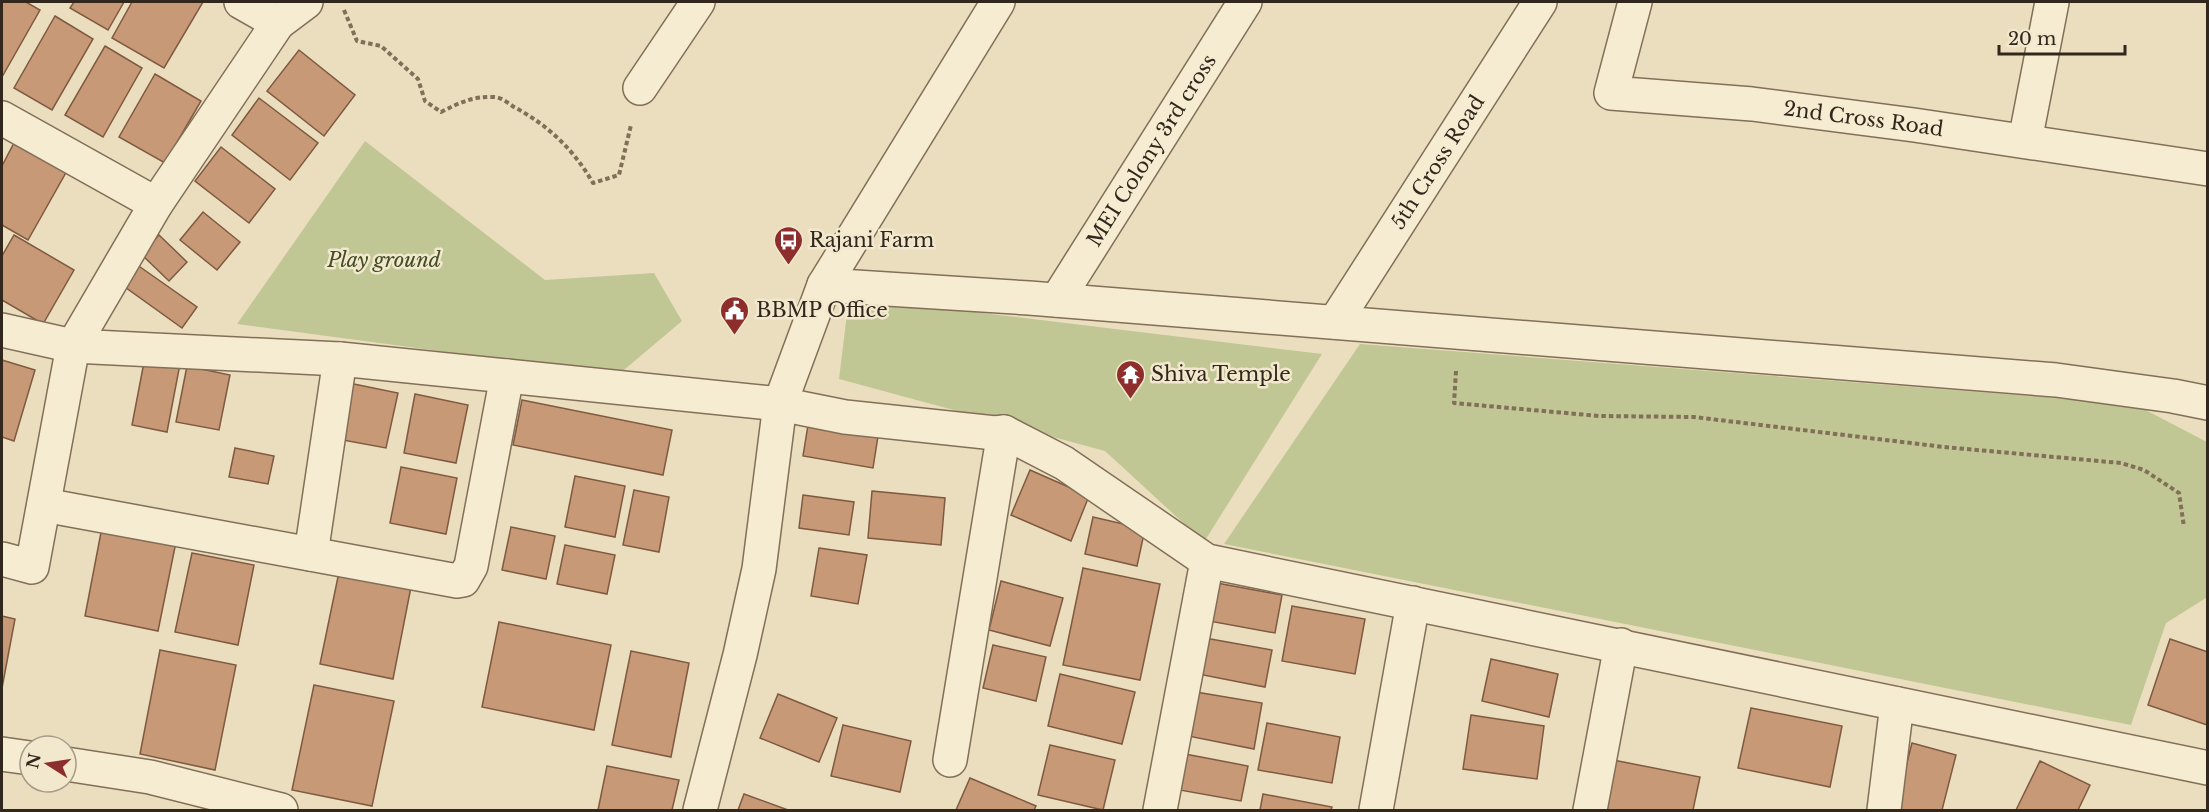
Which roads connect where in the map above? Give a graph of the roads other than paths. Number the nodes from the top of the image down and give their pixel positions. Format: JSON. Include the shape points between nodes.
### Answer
{"nodes":[{"id":1,"x":241,"y":2,"type":"edge"},
{"id":2,"x":306,"y":2,"type":"edge"},
{"id":3,"x":698,"y":2,"type":"edge"},
{"id":4,"x":998,"y":2,"type":"edge"},
{"id":5,"x":1245,"y":2,"type":"edge"},
{"id":6,"x":1539,"y":2,"type":"edge"},
{"id":7,"x":1635,"y":2,"type":"edge"},
{"id":8,"x":2052,"y":2,"type":"edge"},
{"id":9,"x":278,"y":23,"type":"junction"},
{"id":10,"x":640,"y":88,"type":"road end"},
{"id":11,"x":2,"y":118,"type":"edge"},
{"id":12,"x":2025,"y":141,"type":"junction"},
{"id":13,"x":2208,"y":169,"type":"edge"},
{"id":14,"x":156,"y":204,"type":"junction"},
{"id":15,"x":824,"y":285,"type":"junction"},
{"id":16,"x":1057,"y":300,"type":"junction"},
{"id":17,"x":1335,"y":322,"type":"junction"},
{"id":18,"x":2,"y":330,"type":"edge"},
{"id":19,"x":73,"y":346,"type":"junction"},
{"id":20,"x":340,"y":359,"type":"junction"},
{"id":21,"x":507,"y":376,"type":"junction"},
{"id":22,"x":2208,"y":403,"type":"edge"},
{"id":23,"x":780,"y":404,"type":"junction"},
{"id":24,"x":1004,"y":432,"type":"junction"},
{"id":25,"x":44,"y":505,"type":"junction"},
{"id":26,"x":311,"y":554,"type":"junction"},
{"id":27,"x":2,"y":559,"type":"edge"},
{"id":28,"x":1207,"y":561,"type":"junction"},
{"id":29,"x":1413,"y":603,"type":"junction"},
{"id":30,"x":1621,"y":645,"type":"junction"},
{"id":31,"x":1897,"y":704,"type":"junction"},
{"id":32,"x":2,"y":754,"type":"edge"},
{"id":33,"x":18,"y":756,"type":"edge"},
{"id":34,"x":950,"y":760,"type":"dead end"},
{"id":35,"x":78,"y":766,"type":"edge"},
{"id":36,"x":2208,"y":768,"type":"edge"},
{"id":37,"x":277,"y":810,"type":"edge"},
{"id":38,"x":700,"y":810,"type":"edge"},
{"id":39,"x":1160,"y":810,"type":"edge"},
{"id":40,"x":1376,"y":810,"type":"edge"},
{"id":41,"x":1590,"y":810,"type":"edge"},
{"id":42,"x":1884,"y":810,"type":"edge"}],
"edges":[{"from":1,"to":9,"type":"street"},
{"from":2,"to":9,"type":"street"},
{"from":3,"to":10,"type":"street"},
{"from":4,"to":15,"type":"street"},
{"from":5,"to":16,"type":"street","name":"MEI Colony 3rd cross"},
{"from":6,"to":17,"type":"street","name":"5th Cross Road"},
{"from":7,"to":12,"type":"street","name":"2nd Cross Road","via":[[1611,93],[1752,104]]},
{"from":8,"to":12,"type":"street"},
{"from":9,"to":14,"type":"street"},
{"from":11,"to":14,"type":"street"},
{"from":12,"to":13,"type":"street","name":"2nd Cross Road"},
{"from":14,"to":19,"type":"street"},
{"from":15,"to":16,"type":"street"},
{"from":15,"to":23,"type":"street"},
{"from":16,"to":17,"type":"street"},
{"from":17,"to":22,"type":"street","via":[[2056,380]]},
{"from":18,"to":19,"type":"street"},
{"from":19,"to":20,"type":"street"},
{"from":19,"to":25,"type":"street"},
{"from":20,"to":21,"type":"street"},
{"from":20,"to":26,"type":"street"},
{"from":21,"to":23,"type":"street"},
{"from":21,"to":26,"type":"street","via":[[471,566],[463,580]]},
{"from":23,"to":24,"type":"street","via":[[845,417]]},
{"from":23,"to":38,"type":"street","via":[[759,569]]},
{"from":24,"to":28,"type":"street","via":[[1064,463]]},
{"from":24,"to":34,"type":"street"},
{"from":25,"to":26,"type":"street"},
{"from":25,"to":27,"type":"street","via":[[32,567]]},
{"from":28,"to":29,"type":"street"},
{"from":28,"to":39,"type":"street"},
{"from":29,"to":30,"type":"street"},
{"from":29,"to":40,"type":"street"},
{"from":30,"to":31,"type":"street"},
{"from":30,"to":41,"type":"street"},
{"from":31,"to":36,"type":"street"},
{"from":31,"to":42,"type":"street"},
{"from":32,"to":33,"type":"street"},
{"from":35,"to":37,"type":"street","via":[[150,777]]}]}
